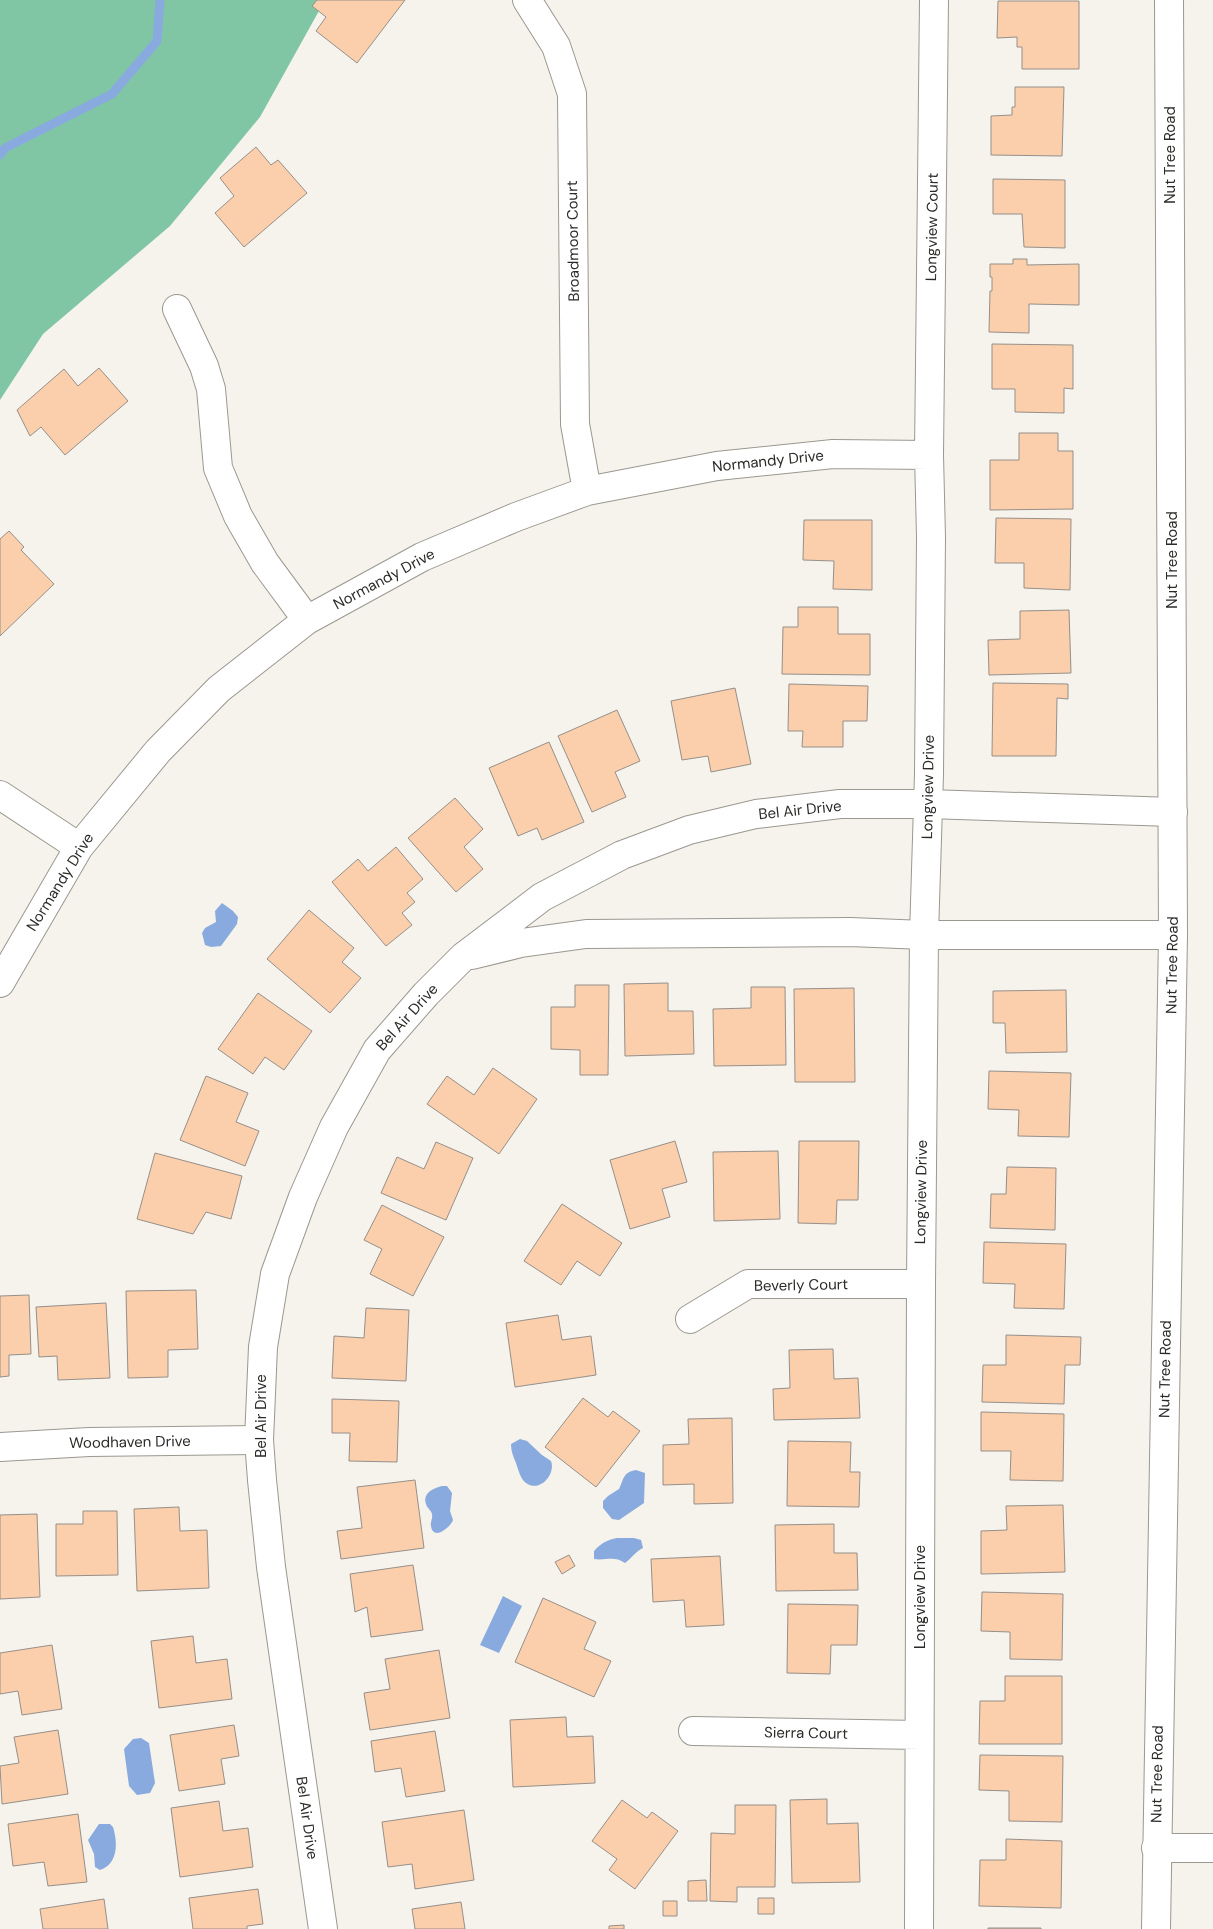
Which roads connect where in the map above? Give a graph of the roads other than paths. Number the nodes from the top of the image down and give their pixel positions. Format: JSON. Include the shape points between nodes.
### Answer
{"nodes":[{"id":1,"x":528,"y":0,"type":"edge"},
{"id":2,"x":934,"y":0,"type":"edge"},
{"id":3,"x":1169,"y":0,"type":"edge"},
{"id":4,"x":178,"y":309,"type":"dead end"},
{"id":5,"x":929,"y":455,"type":"junction"},
{"id":6,"x":587,"y":491,"type":"junction"},
{"id":7,"x":308,"y":620,"type":"junction"},
{"id":8,"x":0,"y":795,"type":"edge"},
{"id":9,"x":928,"y":804,"type":"junction"},
{"id":10,"x":1173,"y":812,"type":"junction"},
{"id":11,"x":79,"y":847,"type":"junction"},
{"id":12,"x":924,"y":935,"type":"junction"},
{"id":13,"x":1173,"y":935,"type":"junction"},
{"id":14,"x":463,"y":958,"type":"junction"},
{"id":15,"x":0,"y":983,"type":"edge"},
{"id":16,"x":921,"y":1284,"type":"junction"},
{"id":17,"x":690,"y":1319,"type":"dead end"},
{"id":18,"x":259,"y":1440,"type":"junction"},
{"id":19,"x":0,"y":1446,"type":"edge"},
{"id":20,"x":693,"y":1731,"type":"dead end"},
{"id":21,"x":919,"y":1735,"type":"junction"},
{"id":22,"x":1156,"y":1848,"type":"junction"},
{"id":23,"x":1213,"y":1848,"type":"edge"},
{"id":24,"x":323,"y":1929,"type":"edge"},
{"id":25,"x":918,"y":1929,"type":"edge"},
{"id":26,"x":1156,"y":1929,"type":"edge"}],
"edges":[{"from":1,"to":6,"type":"street","name":"Broadmoor Court","via":[[556,46],[572,94],[575,424]]},
{"from":2,"to":5,"type":"street","name":"Longview Court"},
{"from":3,"to":10,"type":"street","name":"Nut Tree Road"},
{"from":4,"to":7,"type":"street","via":[[211,389],[218,468],[238,516],[265,563]]},
{"from":5,"to":6,"type":"street","name":"Normandy Drive","via":[[833,454],[717,466]]},
{"from":5,"to":9,"type":"street","name":"Longview Drive"},
{"from":6,"to":7,"type":"street","name":"Normandy Drive","via":[[422,557]]},
{"from":7,"to":11,"type":"street","name":"Normandy Drive","via":[[219,689],[158,751]]},
{"from":8,"to":11,"type":"street"},
{"from":9,"to":10,"type":"street","name":"Bel Air Drive"},
{"from":9,"to":12,"type":"street","name":"Longview Drive"},
{"from":9,"to":14,"type":"street","name":"Bel Air Drive","via":[[840,804],[756,814],[689,830],[622,855],[542,897]]},
{"from":10,"to":13,"type":"street","name":"Nut Tree Road"},
{"from":11,"to":15,"type":"street","name":"Normandy Drive"},
{"from":12,"to":13,"type":"street"},
{"from":12,"to":14,"type":"street","via":[[850,932],[586,934],[521,944]]},
{"from":12,"to":16,"type":"street","name":"Longview Drive"},
{"from":13,"to":22,"type":"street","name":"Nut Tree Road"},
{"from":14,"to":18,"type":"street","name":"Bel Air Drive","via":[[376,1050],[334,1127],[303,1197],[275,1274],[263,1347]]},
{"from":16,"to":17,"type":"street","name":"Beverly Court","via":[[748,1284]]},
{"from":16,"to":21,"type":"street","name":"Longview Drive"},
{"from":18,"to":19,"type":"street","name":"Woodhaven Drive"},
{"from":18,"to":24,"type":"street","name":"Bel Air Drive","via":[[272,1567]]},
{"from":20,"to":21,"type":"street","name":"Sierra Court"},
{"from":21,"to":25,"type":"street","name":"Longview Drive"},
{"from":22,"to":23,"type":"street"},
{"from":22,"to":26,"type":"street","name":"Nut Tree Road"}]}
